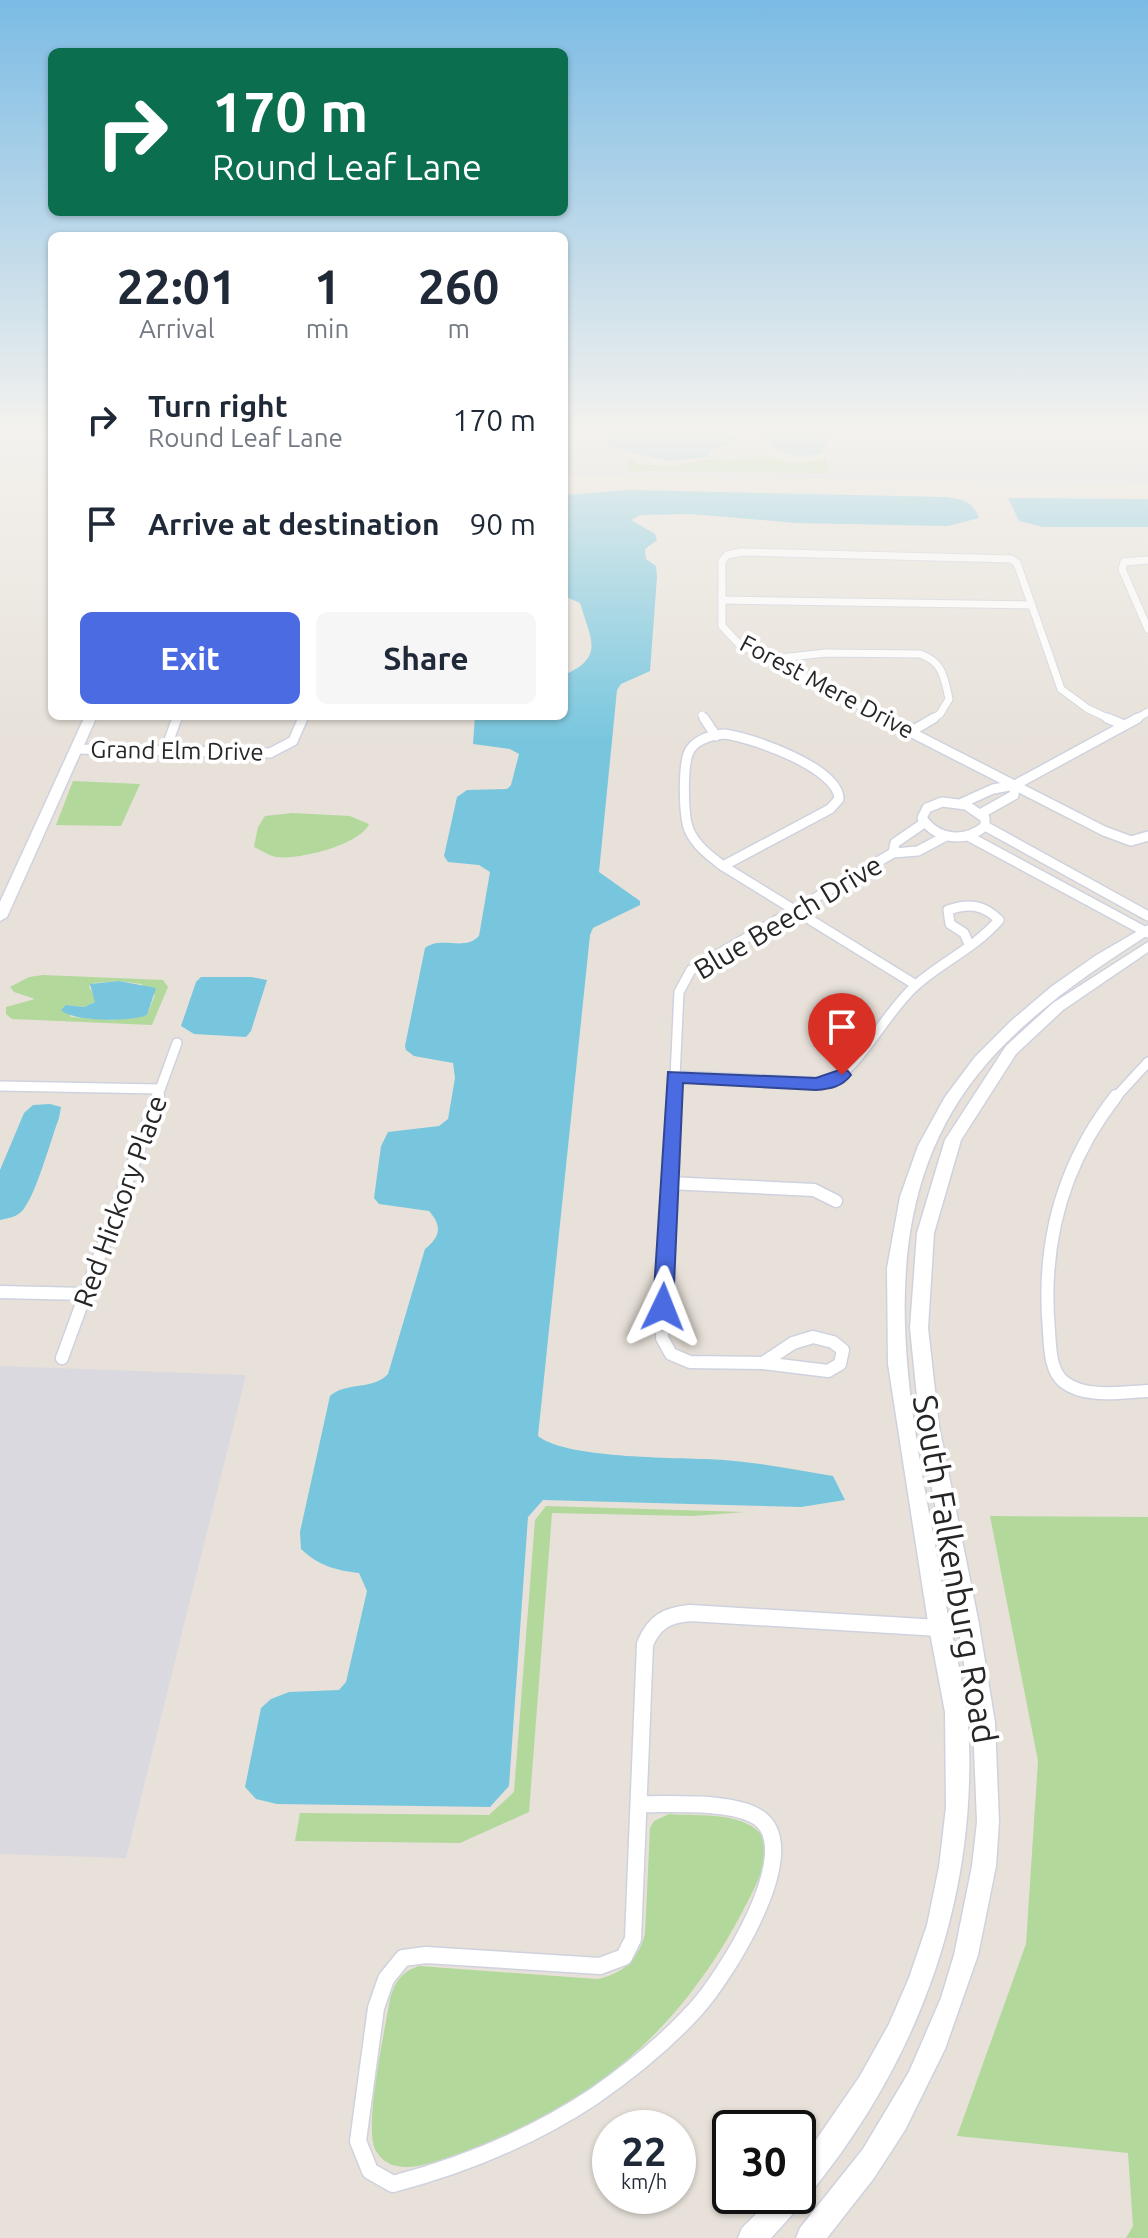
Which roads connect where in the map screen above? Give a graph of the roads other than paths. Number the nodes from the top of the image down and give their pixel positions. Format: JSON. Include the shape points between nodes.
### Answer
{"nodes":[{"id":1,"x":1148,"y":560,"type":"edge"},
{"id":2,"x":722,"y":600,"type":"junction"},
{"id":3,"x":1032,"y":605,"type":"junction"},
{"id":4,"x":1143,"y":607,"type":"edge"},
{"id":5,"x":1148,"y":629,"type":"edge"},
{"id":6,"x":770,"y":659,"type":"junction"},
{"id":7,"x":1148,"y":712,"type":"edge"},
{"id":8,"x":702,"y":715,"type":"dead end"},
{"id":9,"x":89,"y":720,"type":"edge"},
{"id":10,"x":177,"y":720,"type":"edge"},
{"id":11,"x":303,"y":720,"type":"edge"},
{"id":12,"x":1124,"y":725,"type":"junction"},
{"id":13,"x":912,"y":731,"type":"junction"},
{"id":14,"x":716,"y":736,"type":"junction"},
{"id":15,"x":76,"y":749,"type":"junction"},
{"id":16,"x":165,"y":751,"type":"junction"},
{"id":17,"x":1015,"y":785,"type":"junction"},
{"id":18,"x":962,"y":803,"type":"junction"},
{"id":19,"x":982,"y":813,"type":"junction"},
{"id":20,"x":924,"y":823,"type":"junction"},
{"id":21,"x":985,"y":826,"type":"junction"},
{"id":22,"x":946,"y":836,"type":"junction"},
{"id":23,"x":968,"y":836,"type":"junction"},
{"id":24,"x":1148,"y":836,"type":"edge"},
{"id":25,"x":893,"y":853,"type":"junction"},
{"id":26,"x":723,"y":866,"type":"junction"},
{"id":27,"x":795,"y":910,"type":"junction"},
{"id":28,"x":0,"y":917,"type":"edge"},
{"id":29,"x":1147,"y":931,"type":"edge"},
{"id":30,"x":969,"y":944,"type":"junction"},
{"id":31,"x":916,"y":985,"type":"junction"},
{"id":32,"x":177,"y":1043,"type":"dead end"},
{"id":33,"x":1148,"y":1062,"type":"edge"},
{"id":34,"x":674,"y":1076,"type":"junction"},
{"id":35,"x":0,"y":1086,"type":"edge"},
{"id":36,"x":160,"y":1089,"type":"junction"},
{"id":37,"x":668,"y":1183,"type":"junction"},
{"id":38,"x":836,"y":1201,"type":"dead end"},
{"id":39,"x":906,"y":1211,"type":"junction"},
{"id":40,"x":928,"y":1215,"type":"junction"},
{"id":41,"x":0,"y":1292,"type":"edge"},
{"id":42,"x":86,"y":1294,"type":"junction"},
{"id":43,"x":62,"y":1358,"type":"dead end"},
{"id":44,"x":763,"y":1363,"type":"junction"},
{"id":45,"x":1148,"y":1391,"type":"edge"},
{"id":46,"x":939,"y":1628,"type":"junction"},
{"id":47,"x":967,"y":1628,"type":"junction"},
{"id":48,"x":639,"y":1804,"type":"junction"},
{"id":49,"x":816,"y":2165,"type":"edge"},
{"id":50,"x":775,"y":2214,"type":"edge"},
{"id":51,"x":752,"y":2238,"type":"edge"},
{"id":52,"x":810,"y":2238,"type":"edge"}],
"edges":[{"from":1,"to":4,"type":"street","via":[[1124,562],[1122,569]]},
{"from":2,"to":3,"type":"street"},
{"from":2,"to":3,"type":"street","name":"Forest Mere Drive","via":[[722,561],[741,552],[1011,559]]},
{"from":2,"to":6,"type":"street","name":"Forest Mere Drive","via":[[727,633]]},
{"from":3,"to":12,"type":"street","name":"Forest Mere Drive","via":[[1061,689]]},
{"from":4,"to":5,"type":"street"},
{"from":6,"to":13,"type":"street","name":"Forest Mere Drive"},
{"from":6,"to":13,"type":"street","via":[[829,653],[934,657],[941,664],[949,699],[940,714]]},
{"from":7,"to":12,"type":"street"},
{"from":8,"to":14,"type":"street"},
{"from":9,"to":15,"type":"street"},
{"from":10,"to":16,"type":"street"},
{"from":11,"to":16,"type":"street","name":"Grand Elm Drive","via":[[295,743],[270,753]]},
{"from":12,"to":17,"type":"street"},
{"from":13,"to":17,"type":"street","name":"Forest Mere Drive"},
{"from":14,"to":26,"type":"street","via":[[700,741],[688,754],[685,822],[703,853]]},
{"from":14,"to":26,"type":"street","via":[[761,741],[829,778],[839,792],[830,809]]},
{"from":15,"to":16,"type":"street","name":"Grand Elm Drive"},
{"from":15,"to":28,"type":"street"},
{"from":17,"to":18,"type":"street"},
{"from":17,"to":19,"type":"street","via":[[1014,795]]},
{"from":17,"to":24,"type":"street","name":"Forest Mere Drive","via":[[1104,831],[1131,841]]},
{"from":18,"to":19,"type":"street"},
{"from":18,"to":20,"type":"street","name":"Blue Beech Drive","via":[[927,808]]},
{"from":19,"to":21,"type":"street"},
{"from":20,"to":22,"type":"street"},
{"from":20,"to":25,"type":"street","name":"Blue Beech Drive","via":[[895,843]]},
{"from":21,"to":23,"type":"street"},
{"from":21,"to":29,"type":"street"},
{"from":22,"to":23,"type":"street"},
{"from":22,"to":25,"type":"street","name":"Blue Beech Drive","via":[[918,851]]},
{"from":23,"to":29,"type":"street"},
{"from":25,"to":27,"type":"street","name":"Blue Beech Drive"},
{"from":26,"to":27,"type":"street"},
{"from":27,"to":31,"type":"street"},
{"from":27,"to":34,"type":"street","name":"Blue Beech Drive","via":[[691,970],[679,992]]},
{"from":29,"to":39,"type":"street","name":"South Falkenburg Road","via":[[1045,997],[996,1040],[946,1104],[928,1139]]},
{"from":29,"to":40,"type":"street","name":"South Falkenburg Road","via":[[1012,1049],[950,1144]]},
{"from":30,"to":30,"type":"street","via":[[950,924],[948,910],[966,903],[988,908],[999,920]]},
{"from":30,"to":31,"type":"street"},
{"from":31,"to":34,"type":"street","via":[[830,1083]]},
{"from":32,"to":36,"type":"street","name":"Red Hickory Place"},
{"from":33,"to":45,"type":"street","via":[[1110,1101],[1068,1173],[1053,1225],[1046,1292],[1050,1348],[1063,1381],[1089,1391]]},
{"from":34,"to":37,"type":"street","name":"Blue Beech Drive"},
{"from":35,"to":36,"type":"street"},
{"from":36,"to":42,"type":"street","name":"Red Hickory Place"},
{"from":37,"to":38,"type":"street","via":[[814,1190]]},
{"from":37,"to":44,"type":"street","name":"Blue Beech Drive","via":[[662,1338],[671,1354],[690,1362]]},
{"from":39,"to":40,"type":"street"},
{"from":39,"to":46,"type":"street","name":"South Falkenburg Road","via":[[894,1290],[897,1364]]},
{"from":40,"to":47,"type":"street","name":"South Falkenburg Road","via":[[916,1304],[921,1366]]},
{"from":41,"to":42,"type":"street"},
{"from":42,"to":43,"type":"street","name":"Red Hickory Place"},
{"from":44,"to":44,"type":"street","name":"Blue Beech Drive","via":[[828,1371],[840,1364],[843,1350],[831,1338],[812,1335]]},
{"from":46,"to":47,"type":"street"},
{"from":46,"to":48,"type":"street","via":[[671,1614],[651,1627],[645,1644]]},
{"from":46,"to":49,"type":"street","name":"South Falkenburg Road","via":[[958,1738],[957,1822],[946,1899],[924,1978],[891,2051]]},
{"from":47,"to":52,"type":"street","name":"South Falkenburg Road","via":[[988,1742],[988,1822],[979,1909],[956,1990],[924,2068],[873,2157]]},
{"from":48,"to":48,"type":"street","via":[[633,1939],[624,1957],[600,1966],[426,1955],[403,1958],[386,1979],[376,2008],[358,2141],[370,2171],[393,2184],[450,2171],[543,2129],[614,2083],[682,2024],[713,1988],[747,1931],[778,1845],[757,1816],[727,1808]]},
{"from":50,"to":51,"type":"street"}]}
